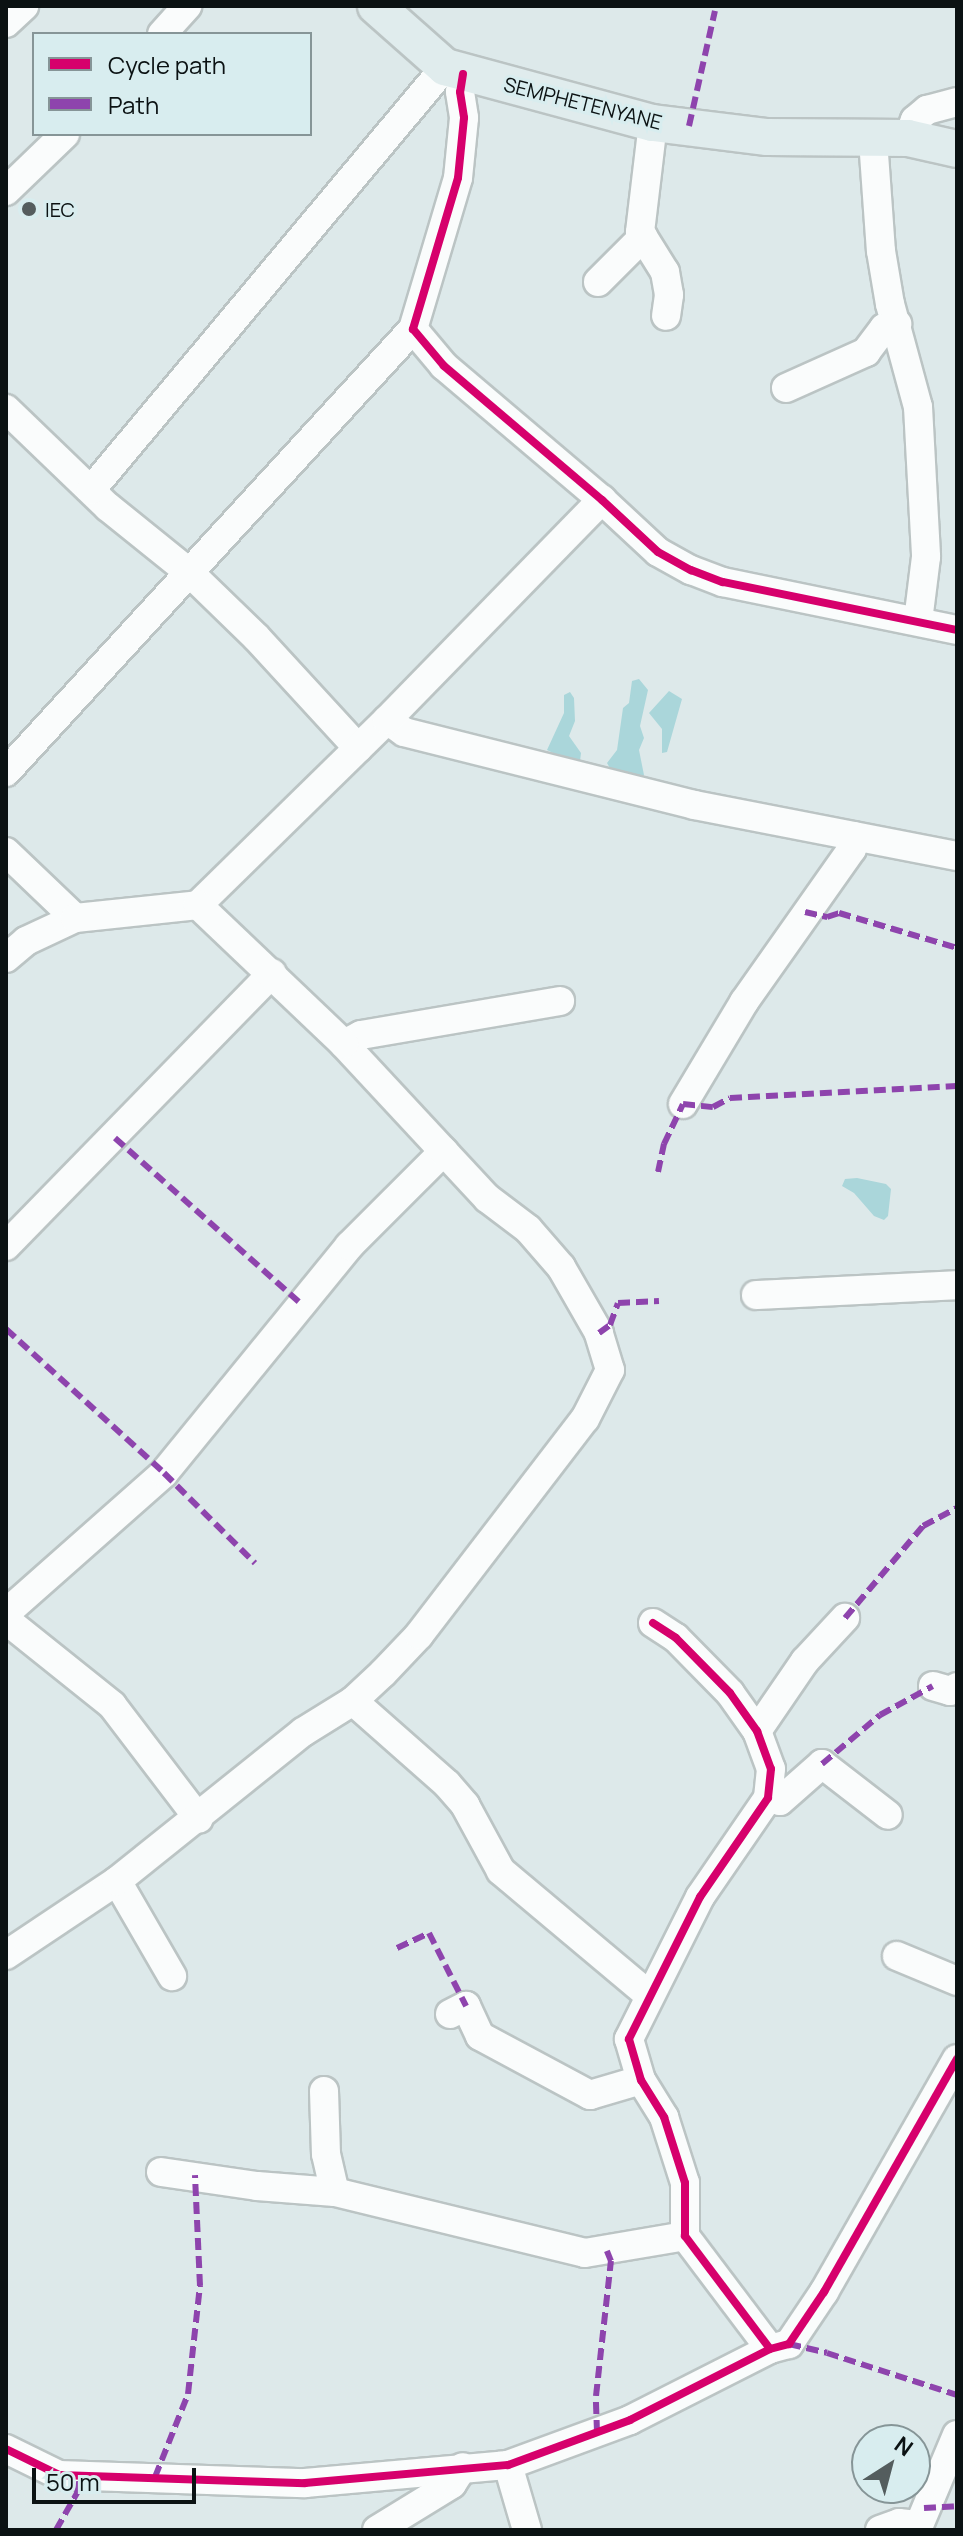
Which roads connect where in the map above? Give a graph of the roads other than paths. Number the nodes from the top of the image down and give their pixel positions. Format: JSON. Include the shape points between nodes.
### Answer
{"nodes":[{"id":1,"x":24,"y":6,"type":"edge"},
{"id":2,"x":187,"y":6,"type":"edge"},
{"id":3,"x":385,"y":9,"type":"edge"},
{"id":4,"x":6,"y":23,"type":"edge"},
{"id":5,"x":164,"y":32,"type":"edge"},
{"id":6,"x":454,"y":70,"type":"junction"},
{"id":7,"x":957,"y":102,"type":"edge"},
{"id":8,"x":653,"y":123,"type":"junction"},
{"id":9,"x":63,"y":136,"type":"edge"},
{"id":10,"x":890,"y":139,"type":"junction"},
{"id":11,"x":957,"y":149,"type":"edge"},
{"id":12,"x":6,"y":191,"type":"edge"},
{"id":13,"x":643,"y":237,"type":"junction"},
{"id":14,"x":598,"y":282,"type":"dead end"},
{"id":15,"x":666,"y":316,"type":"dead end"},
{"id":16,"x":897,"y":324,"type":"junction"},
{"id":17,"x":413,"y":329,"type":"junction"},
{"id":18,"x":786,"y":388,"type":"dead end"},
{"id":19,"x":6,"y":409,"type":"edge"},
{"id":20,"x":91,"y":490,"type":"junction"},
{"id":21,"x":602,"y":500,"type":"junction"},
{"id":22,"x":191,"y":574,"type":"junction"},
{"id":23,"x":918,"y":621,"type":"junction"},
{"id":24,"x":957,"y":630,"type":"edge"},
{"id":25,"x":387,"y":720,"type":"junction"},
{"id":26,"x":358,"y":748,"type":"junction"},
{"id":27,"x":6,"y":772,"type":"edge"},
{"id":28,"x":854,"y":836,"type":"junction"},
{"id":29,"x":6,"y":852,"type":"edge"},
{"id":30,"x":957,"y":856,"type":"edge"},
{"id":31,"x":198,"y":905,"type":"junction"},
{"id":32,"x":75,"y":918,"type":"junction"},
{"id":33,"x":6,"y":958,"type":"edge"},
{"id":34,"x":272,"y":973,"type":"junction"},
{"id":35,"x":560,"y":1001,"type":"dead end"},
{"id":36,"x":344,"y":1044,"type":"junction"},
{"id":37,"x":683,"y":1104,"type":"dead end"},
{"id":38,"x":444,"y":1151,"type":"junction"},
{"id":39,"x":6,"y":1246,"type":"edge"},
{"id":40,"x":957,"y":1285,"type":"edge"},
{"id":41,"x":756,"y":1295,"type":"dead end"},
{"id":42,"x":6,"y":1613,"type":"edge"},
{"id":43,"x":845,"y":1618,"type":"dead end"},
{"id":44,"x":6,"y":1620,"type":"edge"},
{"id":45,"x":653,"y":1623,"type":"dead end"},
{"id":46,"x":353,"y":1701,"type":"junction"},
{"id":47,"x":757,"y":1731,"type":"junction"},
{"id":48,"x":768,"y":1798,"type":"junction"},
{"id":49,"x":888,"y":1815,"type":"dead end"},
{"id":50,"x":199,"y":1819,"type":"junction"},
{"id":51,"x":117,"y":1881,"type":"junction"},
{"id":52,"x":6,"y":1955,"type":"edge"},
{"id":53,"x":897,"y":1956,"type":"dead end"},
{"id":54,"x":172,"y":1976,"type":"dead end"},
{"id":55,"x":957,"y":1981,"type":"edge"},
{"id":56,"x":649,"y":1995,"type":"junction"},
{"id":57,"x":450,"y":2014,"type":"dead end"},
{"id":58,"x":957,"y":2059,"type":"edge"},
{"id":59,"x":641,"y":2080,"type":"junction"},
{"id":60,"x":324,"y":2091,"type":"dead end"},
{"id":61,"x":161,"y":2172,"type":"dead end"},
{"id":62,"x":335,"y":2192,"type":"junction"},
{"id":63,"x":685,"y":2236,"type":"junction"},
{"id":64,"x":770,"y":2349,"type":"junction"},
{"id":65,"x":957,"y":2435,"type":"edge"},
{"id":66,"x":6,"y":2449,"type":"edge"},
{"id":67,"x":508,"y":2465,"type":"junction"},
{"id":68,"x":463,"y":2467,"type":"junction"},
{"id":69,"x":918,"y":2527,"type":"edge"},
{"id":70,"x":377,"y":2530,"type":"edge"},
{"id":71,"x":527,"y":2530,"type":"edge"},
{"id":72,"x":880,"y":2530,"type":"edge"}],
"edges":[{"from":1,"to":4,"type":"street"},
{"from":2,"to":5,"type":"street"},
{"from":3,"to":6,"type":"main road","name":"SEMPHETENYANE"},
{"from":6,"to":8,"type":"main road","name":"SEMPHETENYANE"},
{"from":6,"to":17,"type":"street","via":[[464,118],[458,178]]},
{"from":6,"to":20,"type":"street"},
{"from":7,"to":10,"type":"street","via":[[927,110]]},
{"from":8,"to":10,"type":"main road","name":"SEMPHETENYANE","via":[[767,137]]},
{"from":8,"to":13,"type":"street","via":[[640,217]]},
{"from":9,"to":12,"type":"street"},
{"from":10,"to":11,"type":"main road","name":"SEMPHETENYANE"},
{"from":10,"to":16,"type":"street","via":[[881,251]]},
{"from":13,"to":14,"type":"street"},
{"from":13,"to":15,"type":"street","via":[[665,272]]},
{"from":16,"to":18,"type":"street","via":[[884,328],[866,352]]},
{"from":16,"to":23,"type":"street","via":[[918,407],[924,475],[926,557]]},
{"from":17,"to":21,"type":"street","via":[[444,366]]},
{"from":17,"to":22,"type":"street"},
{"from":19,"to":20,"type":"street"},
{"from":20,"to":22,"type":"street"},
{"from":21,"to":23,"type":"street","via":[[658,552],[691,570],[723,582]]},
{"from":21,"to":25,"type":"street"},
{"from":22,"to":26,"type":"street"},
{"from":22,"to":27,"type":"street"},
{"from":23,"to":24,"type":"street"},
{"from":25,"to":26,"type":"street"},
{"from":25,"to":28,"type":"street","via":[[404,732],[694,805]]},
{"from":26,"to":31,"type":"street"},
{"from":28,"to":30,"type":"street"},
{"from":28,"to":37,"type":"street","via":[[852,849],[744,1002]]},
{"from":29,"to":32,"type":"street"},
{"from":31,"to":32,"type":"street"},
{"from":31,"to":34,"type":"street"},
{"from":32,"to":33,"type":"street","via":[[26,941]]},
{"from":34,"to":36,"type":"street"},
{"from":34,"to":39,"type":"street"},
{"from":35,"to":36,"type":"street","via":[[361,1035]]},
{"from":36,"to":38,"type":"street"},
{"from":38,"to":42,"type":"street","via":[[349,1246],[164,1473]]},
{"from":38,"to":46,"type":"street","via":[[561,1267],[599,1333],[610,1370],[585,1419],[419,1635]]},
{"from":40,"to":41,"type":"street"},
{"from":43,"to":47,"type":"street","via":[[805,1661]]},
{"from":44,"to":50,"type":"street","via":[[112,1705]]},
{"from":45,"to":47,"type":"street","via":[[707,1666]]},
{"from":46,"to":50,"type":"street","via":[[303,1732]]},
{"from":46,"to":56,"type":"street","via":[[447,1784],[465,1805],[501,1871]]},
{"from":47,"to":48,"type":"street","via":[[771,1769]]},
{"from":48,"to":49,"type":"street","via":[[780,1801],[822,1764]]},
{"from":48,"to":56,"type":"street","via":[[700,1897]]},
{"from":50,"to":51,"type":"street"},
{"from":51,"to":52,"type":"street"},
{"from":51,"to":54,"type":"street"},
{"from":53,"to":55,"type":"street"},
{"from":56,"to":59,"type":"street","via":[[629,2039]]},
{"from":57,"to":59,"type":"street","via":[[466,2006],[480,2036],[590,2095]]},
{"from":58,"to":64,"type":"street","via":[[824,2292],[789,2344]]},
{"from":59,"to":63,"type":"street","via":[[664,2117],[685,2183]]},
{"from":60,"to":62,"type":"street","via":[[322,2124]]},
{"from":61,"to":62,"type":"street"},
{"from":62,"to":63,"type":"street","via":[[585,2253]]},
{"from":63,"to":64,"type":"street"},
{"from":64,"to":67,"type":"street","via":[[630,2420]]},
{"from":65,"to":69,"type":"street"},
{"from":66,"to":68,"type":"street","via":[[59,2475],[80,2478],[305,2483]]},
{"from":67,"to":68,"type":"street"},
{"from":67,"to":71,"type":"street"},
{"from":68,"to":70,"type":"street","via":[[452,2484]]},
{"from":69,"to":72,"type":"street","via":[[899,2523]]}]}
